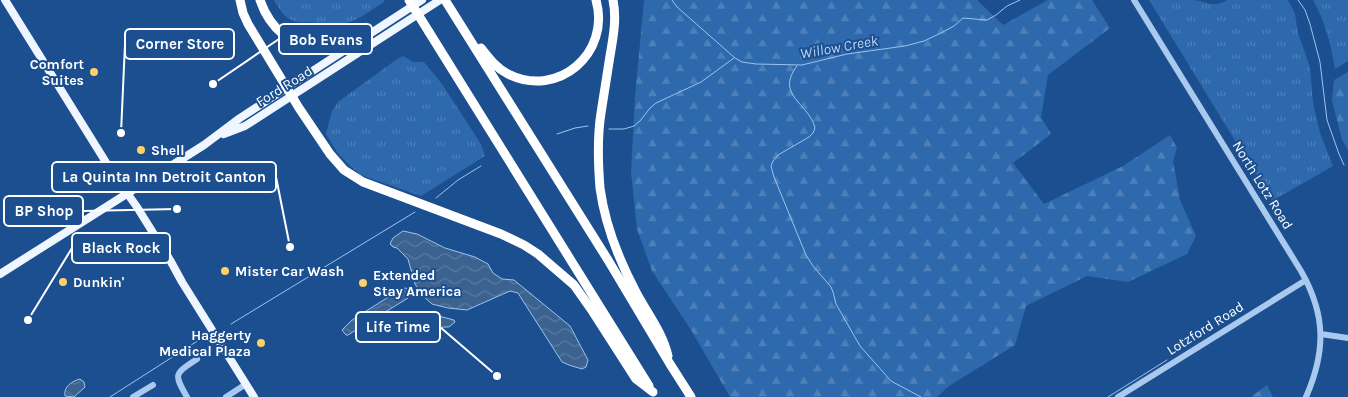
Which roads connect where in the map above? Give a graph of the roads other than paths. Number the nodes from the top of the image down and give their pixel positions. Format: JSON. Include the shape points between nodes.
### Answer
{"nodes":[{"id":1,"x":5,"y":0,"type":"edge"},
{"id":2,"x":240,"y":0,"type":"edge"},
{"id":3,"x":260,"y":0,"type":"edge"},
{"id":4,"x":409,"y":0,"type":"edge"},
{"id":5,"x":422,"y":0,"type":"edge"},
{"id":6,"x":440,"y":0,"type":"edge"},
{"id":7,"x":445,"y":0,"type":"edge"},
{"id":8,"x":596,"y":0,"type":"edge"},
{"id":9,"x":613,"y":0,"type":"edge"},
{"id":10,"x":1134,"y":0,"type":"edge"},
{"id":11,"x":457,"y":20,"type":"junction"},
{"id":12,"x":363,"y":38,"type":"junction"},
{"id":13,"x":287,"y":87,"type":"junction"},
{"id":14,"x":292,"y":96,"type":"junction"},
{"id":15,"x":214,"y":139,"type":"junction"},
{"id":16,"x":128,"y":193,"type":"junction"},
{"id":17,"x":0,"y":274,"type":"edge"},
{"id":18,"x":1306,"y":280,"type":"junction"},
{"id":19,"x":1321,"y":334,"type":"junction"},
{"id":20,"x":1348,"y":338,"type":"edge"},
{"id":21,"x":197,"y":359,"type":"dead end"},
{"id":22,"x":670,"y":364,"type":"junction"},
{"id":23,"x":246,"y":384,"type":"junction"},
{"id":24,"x":152,"y":385,"type":"dead end"},
{"id":25,"x":654,"y":395,"type":"edge"},
{"id":26,"x":133,"y":397,"type":"edge"},
{"id":27,"x":187,"y":397,"type":"edge"},
{"id":28,"x":226,"y":397,"type":"edge"},
{"id":29,"x":254,"y":397,"type":"edge"},
{"id":30,"x":691,"y":397,"type":"edge"},
{"id":31,"x":1118,"y":397,"type":"edge"},
{"id":32,"x":1306,"y":397,"type":"edge"}],
"edges":[{"from":1,"to":16,"type":"main road"},
{"from":2,"to":13,"type":"highway","via":[[248,24]]},
{"from":3,"to":12,"type":"highway","via":[[276,30],[295,43],[324,48]]},
{"from":4,"to":25,"type":"highway","bridge":true},
{"from":5,"to":12,"type":"main road","name":"Ford Road"},
{"from":6,"to":14,"type":"main road","name":"Ford Road"},
{"from":7,"to":11,"type":"highway"},
{"from":8,"to":11,"type":"highway","via":[[598,28],[589,53],[568,73],[543,81],[524,80],[500,69],[467,27]]},
{"from":9,"to":22,"type":"highway","via":[[614,36],[599,128],[601,190],[618,254],[665,344]]},
{"from":10,"to":18,"type":"street","name":"North Lotz Road"},
{"from":11,"to":22,"type":"highway"},
{"from":12,"to":13,"type":"main road","name":"Ford Road"},
{"from":13,"to":14,"type":"highway"},
{"from":13,"to":15,"type":"main road","name":"Ford Road"},
{"from":14,"to":15,"type":"main road","name":"Ford Road","via":[[245,126]]},
{"from":14,"to":25,"type":"highway","via":[[330,154],[354,177],[512,238],[551,264],[574,285],[636,379]]},
{"from":15,"to":16,"type":"main road","name":"Ford Road"},
{"from":16,"to":17,"type":"main road","name":"Ford Road"},
{"from":16,"to":23,"type":"main road"},
{"from":18,"to":19,"type":"street","name":"North Lotz Road","via":[[1316,304]]},
{"from":18,"to":31,"type":"street","name":"Lotzford Road"},
{"from":19,"to":20,"type":"street"},
{"from":19,"to":32,"type":"street","name":"North Lotz Road","via":[[1316,371]]},
{"from":21,"to":27,"type":"street","via":[[180,370],[178,375],[178,383]]},
{"from":22,"to":30,"type":"highway"},
{"from":23,"to":28,"type":"street"},
{"from":23,"to":29,"type":"main road"},
{"from":24,"to":26,"type":"street"}]}
